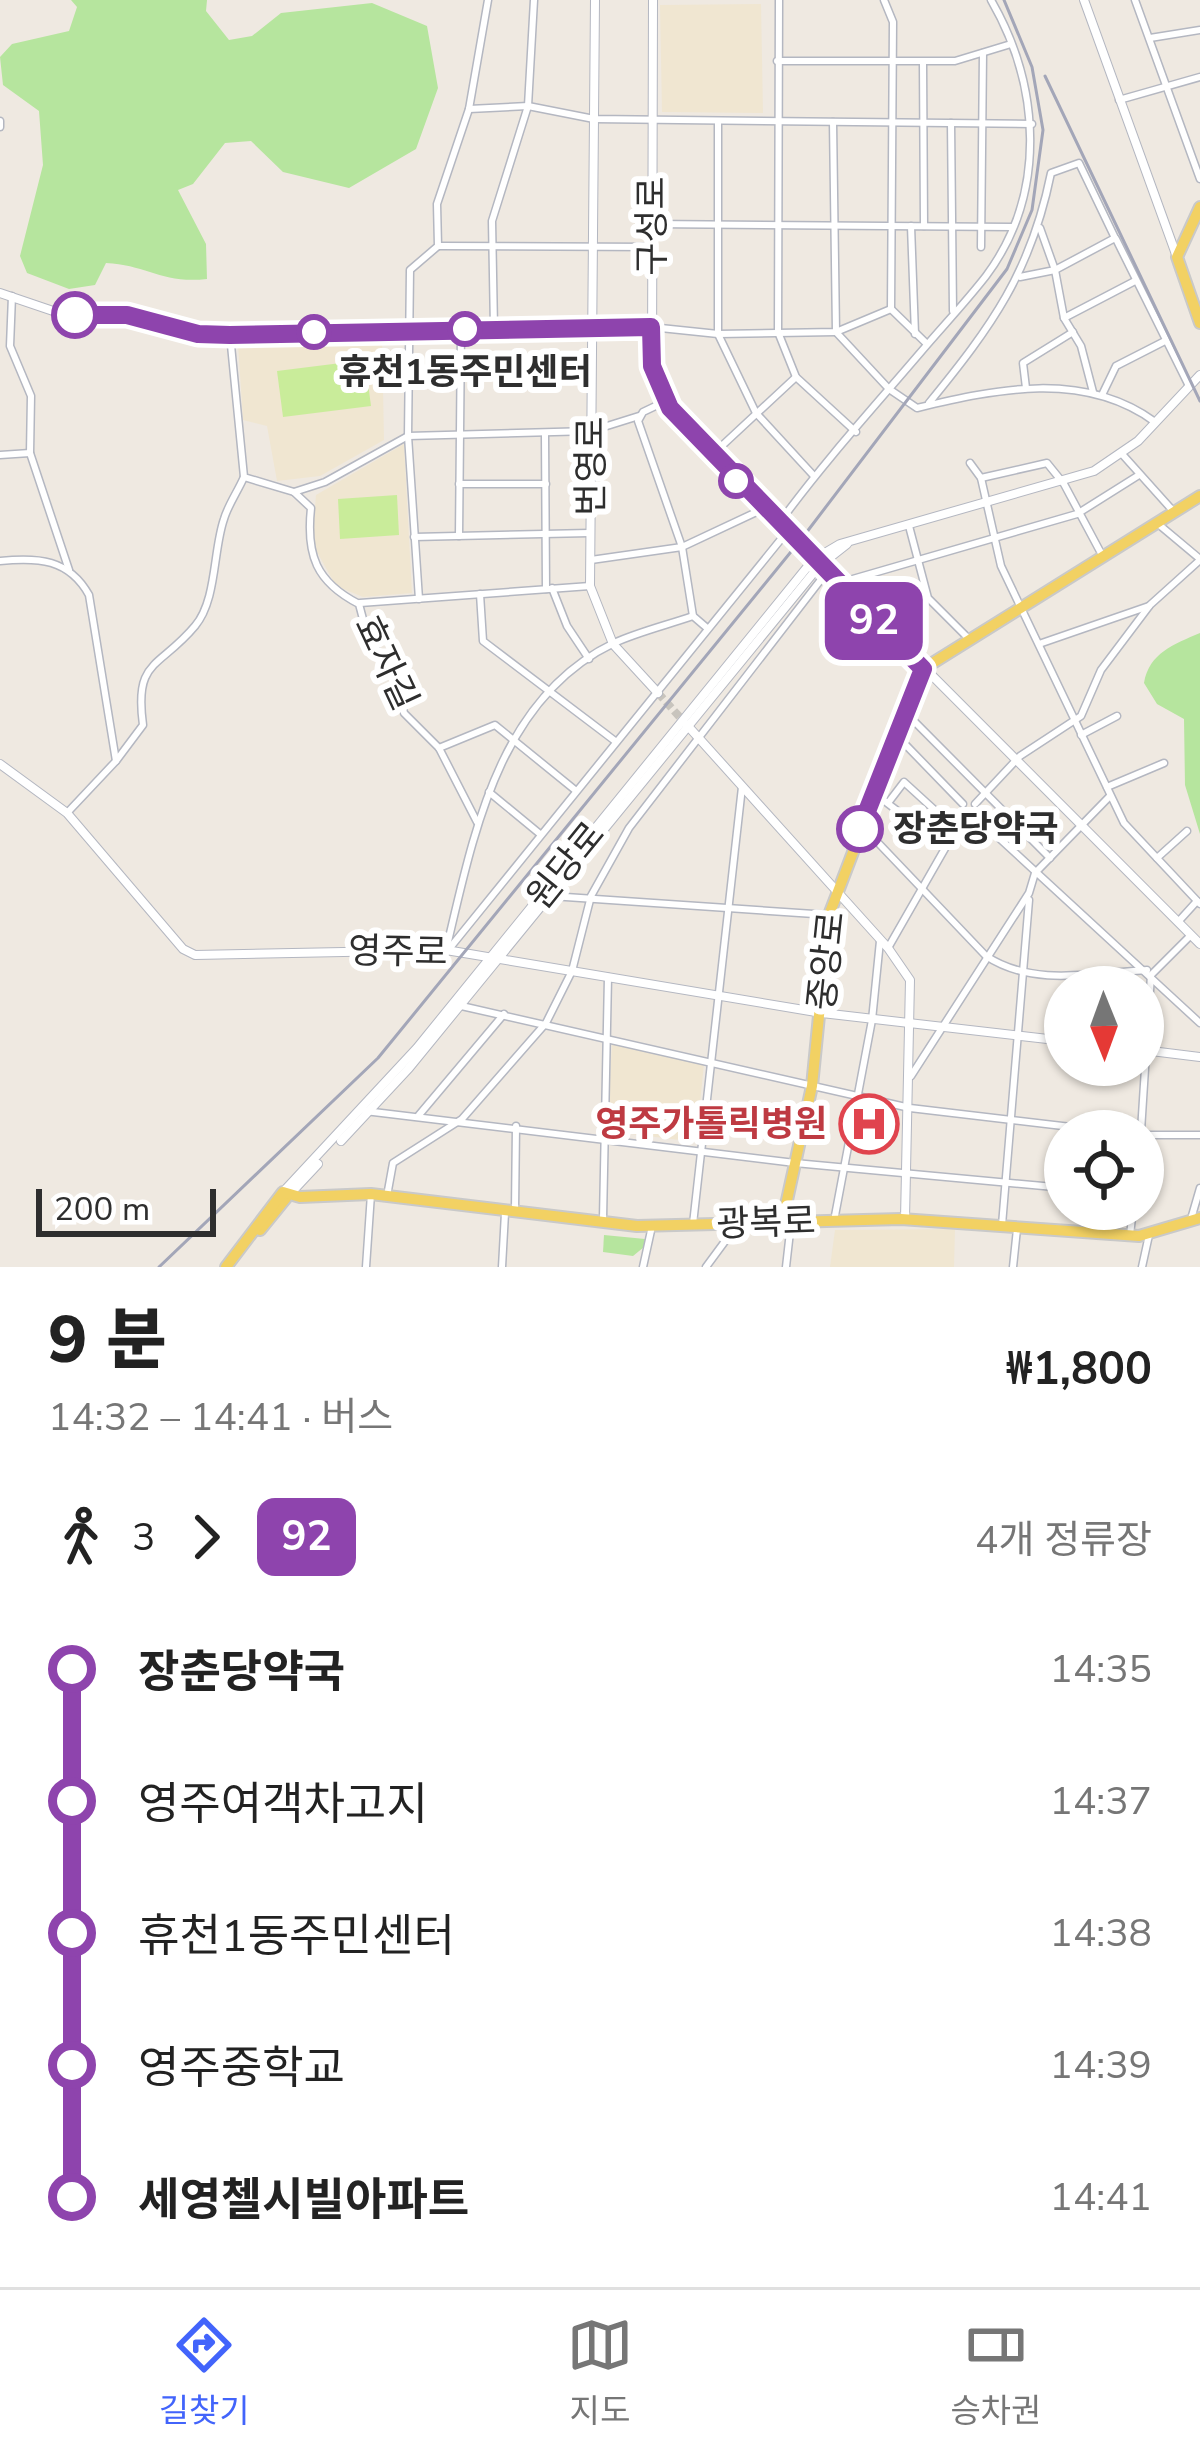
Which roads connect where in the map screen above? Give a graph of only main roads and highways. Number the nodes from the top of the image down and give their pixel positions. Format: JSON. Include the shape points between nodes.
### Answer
{"nodes":[{"id":1,"x":595,"y":0,"type":"edge"},
{"id":2,"x":653,"y":0,"type":"edge"},
{"id":3,"x":1084,"y":0,"type":"edge"},
{"id":4,"x":1200,"y":207,"type":"edge"},
{"id":5,"x":1177,"y":257,"type":"junction"},
{"id":6,"x":5,"y":292,"type":"edge"},
{"id":7,"x":1200,"y":322,"type":"edge"},
{"id":8,"x":651,"y":327,"type":"junction"},
{"id":9,"x":592,"y":328,"type":"junction"},
{"id":10,"x":1200,"y":375,"type":"edge"},
{"id":11,"x":1200,"y":496,"type":"edge"},
{"id":12,"x":819,"y":566,"type":"junction"},
{"id":13,"x":923,"y":669,"type":"junction"},
{"id":14,"x":657,"y":692,"type":"tunnel mouth"},
{"id":15,"x":686,"y":725,"type":"junction"},
{"id":16,"x":0,"y":764,"type":"edge"},
{"id":17,"x":836,"y":891,"type":"junction"},
{"id":18,"x":1200,"y":944,"type":"edge"},
{"id":19,"x":468,"y":953,"type":"junction"},
{"id":20,"x":494,"y":958,"type":"junction"},
{"id":21,"x":475,"y":977,"type":"junction"},
{"id":22,"x":457,"y":1005,"type":"junction"},
{"id":23,"x":822,"y":1013,"type":"junction"},
{"id":24,"x":913,"y":1026,"type":"junction"},
{"id":25,"x":1044,"y":1039,"type":"edge"},
{"id":26,"x":1164,"y":1053,"type":"edge"},
{"id":27,"x":1200,"y":1057,"type":"edge"},
{"id":28,"x":286,"y":1194,"type":"junction"},
{"id":29,"x":905,"y":1220,"type":"junction"},
{"id":30,"x":1197,"y":1221,"type":"edge"},
{"id":31,"x":787,"y":1223,"type":"junction"},
{"id":32,"x":230,"y":1267,"type":"edge"}],
"edges":[{"from":1,"to":9,"type":"main road","name":"번영로"},
{"from":2,"to":8,"type":"main road","name":"구성로"},
{"from":3,"to":5,"type":"main road"},
{"from":4,"to":5,"type":"main road"},
{"from":5,"to":7,"type":"main road"},
{"from":6,"to":9,"type":"main road","via":[[59,313],[127,315],[198,334]]},
{"from":8,"to":9,"type":"main road"},
{"from":8,"to":12,"type":"main road","name":"구성로","via":[[652,366],[666,400]]},
{"from":9,"to":14,"type":"main road","name":"번영로","via":[[590,586],[613,644]]},
{"from":10,"to":12,"type":"main road","name":"원당로","via":[[1122,454],[1064,484],[847,544]]},
{"from":11,"to":13,"type":"main road"},
{"from":12,"to":13,"type":"main road","name":"구성로"},
{"from":12,"to":15,"type":"main road","name":"원당로"},
{"from":12,"to":20,"type":"main road","name":"원당로"},
{"from":13,"to":17,"type":"main road","name":"중앙로"},
{"from":13,"to":18,"type":"main road","name":"구성로"},
{"from":15,"to":17,"type":"main road"},
{"from":15,"to":20,"type":"main road","name":"원당로"},
{"from":16,"to":19,"type":"main road","name":"영주로","via":[[68,813],[195,955]]},
{"from":17,"to":23,"type":"main road","name":"중앙로"},
{"from":17,"to":24,"type":"main road","via":[[910,980]]},
{"from":19,"to":20,"type":"main road","name":"영주로"},
{"from":19,"to":21,"type":"main road"},
{"from":20,"to":21,"type":"main road","name":"원당로"},
{"from":20,"to":22,"type":"main road","name":"원당로"},
{"from":20,"to":23,"type":"main road","name":"영주로"},
{"from":21,"to":22,"type":"main road","name":"원당로"},
{"from":22,"to":28,"type":"main road","name":"원당로"},
{"from":23,"to":24,"type":"main road","name":"영주로"},
{"from":23,"to":31,"type":"main road","name":"중앙로"},
{"from":24,"to":25,"type":"main road","name":"영주로"},
{"from":24,"to":29,"type":"main road"},
{"from":26,"to":27,"type":"main road"},
{"from":28,"to":31,"type":"main road","name":"광복로","via":[[371,1194],[652,1226]]},
{"from":28,"to":32,"type":"main road","name":"원당로"},
{"from":29,"to":30,"type":"main road","name":"광복로","via":[[1130,1236]]},
{"from":29,"to":31,"type":"main road","name":"광복로"}]}
